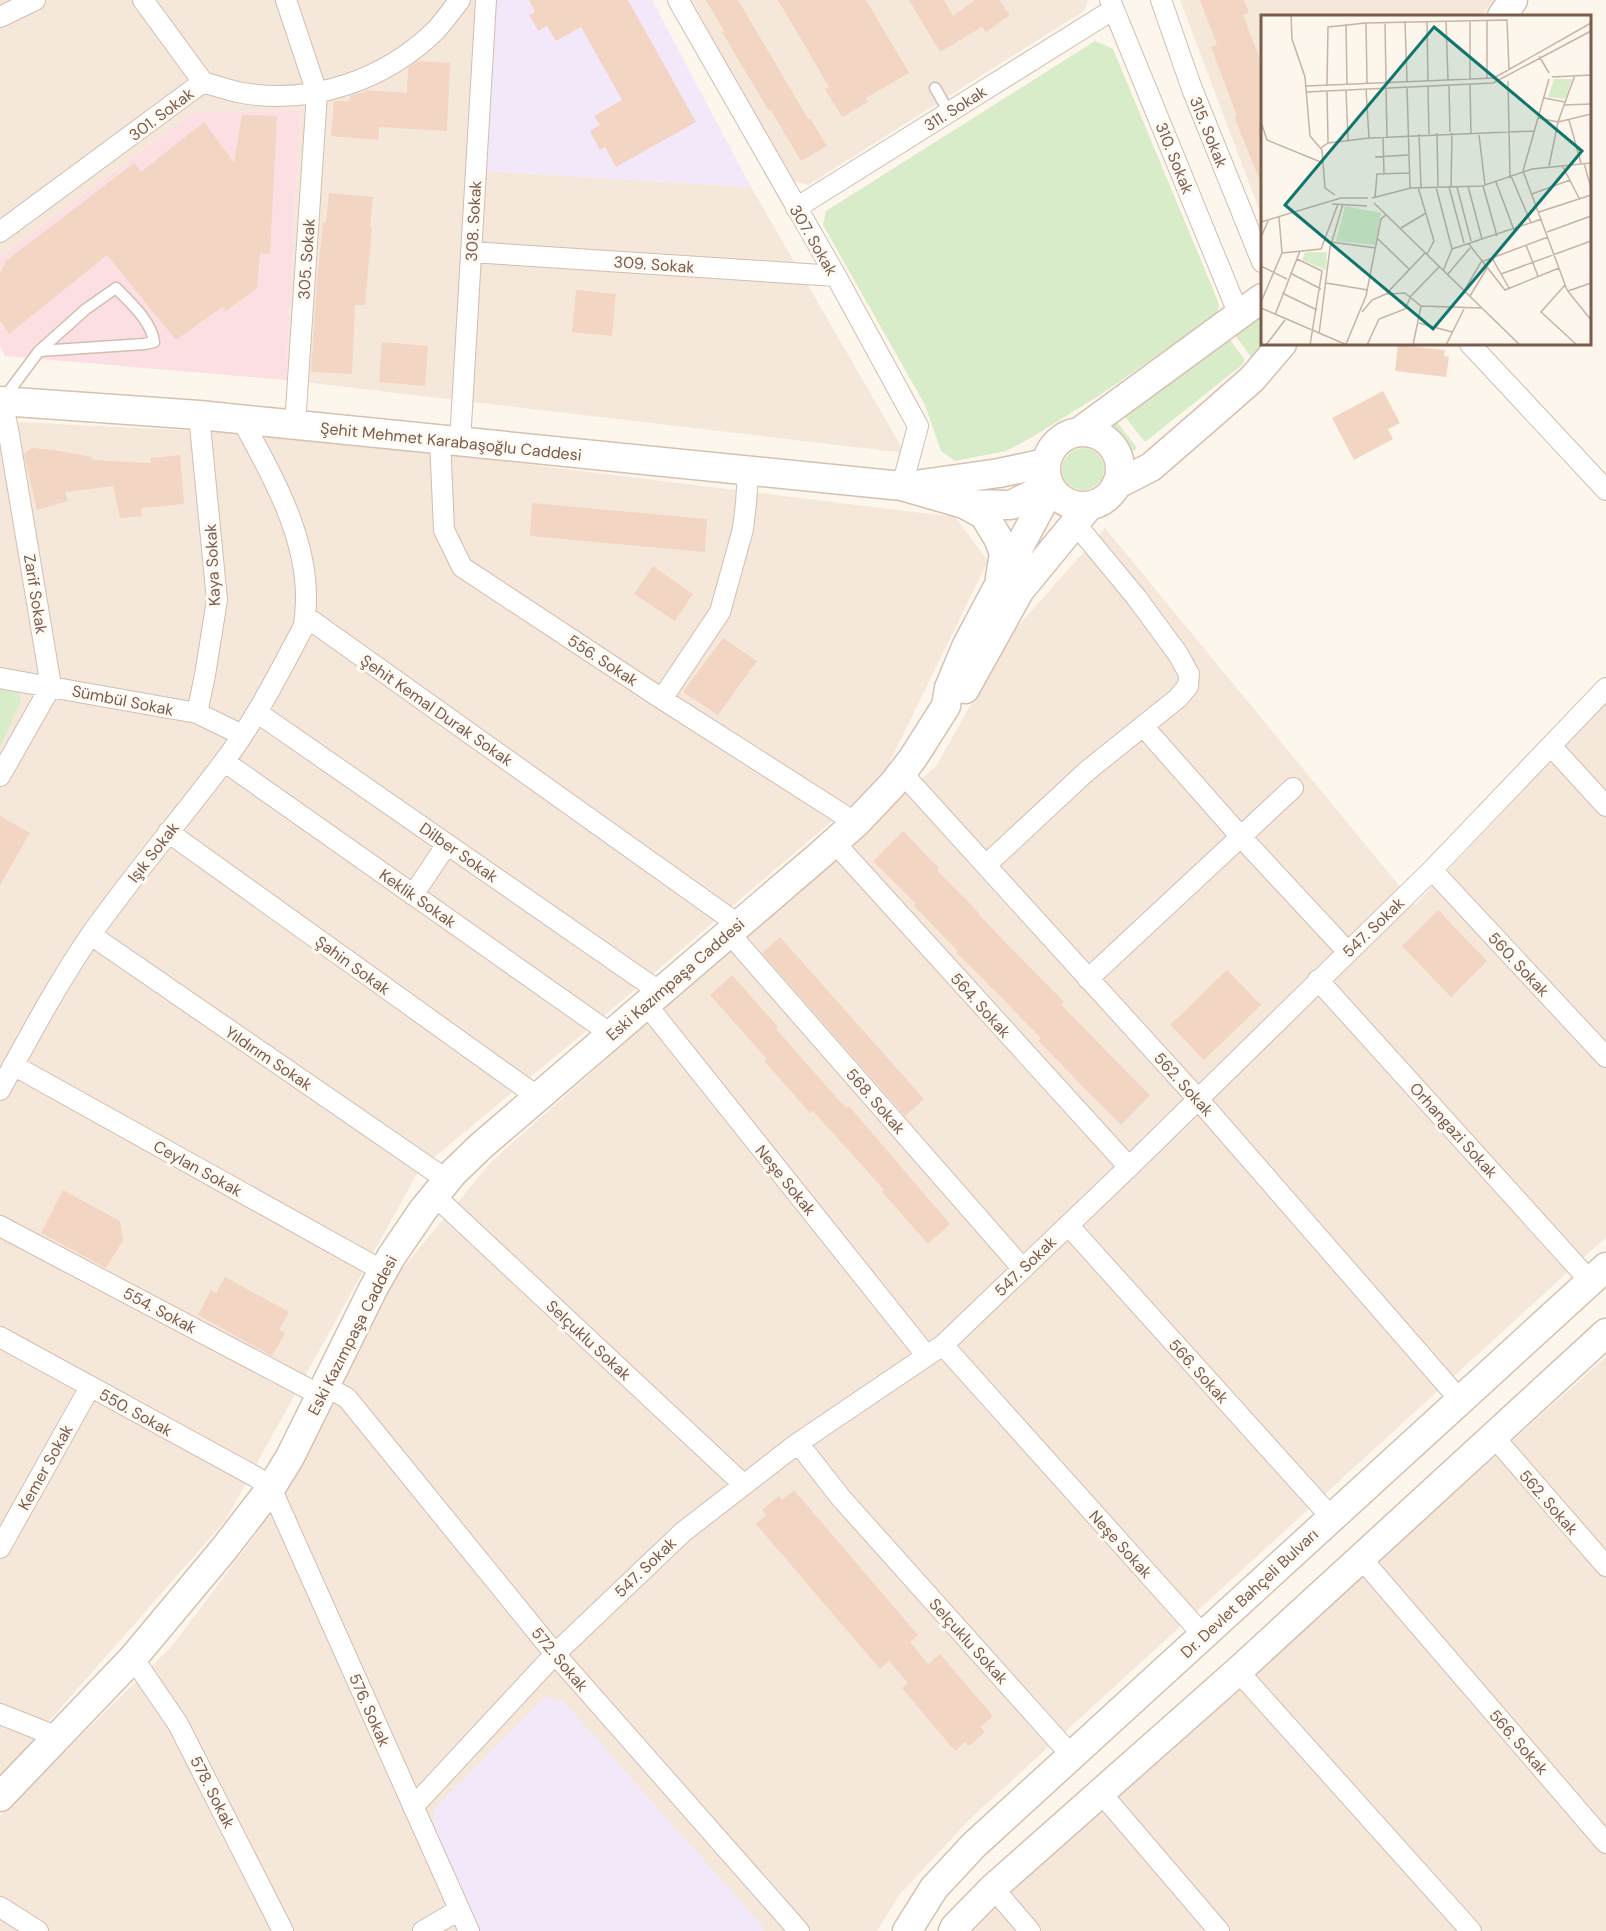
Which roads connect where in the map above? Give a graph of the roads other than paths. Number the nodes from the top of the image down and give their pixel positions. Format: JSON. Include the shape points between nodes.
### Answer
{"nodes":[{"id":1,"x":34,"y":0,"type":"edge"},
{"id":2,"x":143,"y":0,"type":"edge"},
{"id":3,"x":286,"y":0,"type":"edge"},
{"id":4,"x":460,"y":0,"type":"edge"},
{"id":5,"x":486,"y":0,"type":"edge"},
{"id":6,"x":678,"y":0,"type":"edge"},
{"id":7,"x":1161,"y":0,"type":"edge"},
{"id":8,"x":1513,"y":0,"type":"edge"},
{"id":9,"x":1112,"y":4,"type":"edge"},
{"id":10,"x":1503,"y":15,"type":"edge"},
{"id":11,"x":0,"y":16,"type":"edge"},
{"id":12,"x":203,"y":82,"type":"junction"},
{"id":13,"x":935,"y":88,"type":"dead end"},
{"id":14,"x":317,"y":93,"type":"junction"},
{"id":15,"x":949,"y":112,"type":"junction"},
{"id":16,"x":796,"y":208,"type":"junction"},
{"id":17,"x":0,"y":232,"type":"edge"},
{"id":18,"x":471,"y":252,"type":"junction"},
{"id":19,"x":1261,"y":258,"type":"edge"},
{"id":20,"x":836,"y":276,"type":"junction"},
{"id":21,"x":1261,"y":299,"type":"edge"},
{"id":22,"x":1239,"y":315,"type":"junction"},
{"id":23,"x":1296,"y":345,"type":"edge"},
{"id":24,"x":1471,"y":345,"type":"edge"},
{"id":25,"x":1278,"y":349,"type":"edge"},
{"id":26,"x":39,"y":351,"type":"junction"},
{"id":27,"x":1,"y":401,"type":"edge"},
{"id":28,"x":199,"y":415,"type":"junction"},
{"id":29,"x":243,"y":420,"type":"junction"},
{"id":30,"x":295,"y":425,"type":"junction"},
{"id":31,"x":1079,"y":432,"type":"junction"},
{"id":32,"x":450,"y":440,"type":"junction"},
{"id":33,"x":1598,"y":469,"type":"edge"},
{"id":34,"x":748,"y":472,"type":"junction"},
{"id":35,"x":1048,"y":479,"type":"junction"},
{"id":36,"x":1116,"y":485,"type":"junction"},
{"id":37,"x":902,"y":486,"type":"junction"},
{"id":38,"x":1606,"y":490,"type":"edge"},
{"id":39,"x":964,"y":504,"type":"junction"},
{"id":40,"x":1074,"y":523,"type":"junction"},
{"id":41,"x":999,"y":586,"type":"junction"},
{"id":42,"x":305,"y":616,"type":"junction"},
{"id":43,"x":0,"y":678,"type":"edge"},
{"id":44,"x":51,"y":686,"type":"junction"},
{"id":45,"x":1606,"y":688,"type":"edge"},
{"id":46,"x":662,"y":699,"type":"junction"},
{"id":47,"x":946,"y":706,"type":"junction"},
{"id":48,"x":197,"y":713,"type":"junction"},
{"id":49,"x":258,"y":713,"type":"junction"},
{"id":50,"x":1143,"y":726,"type":"junction"},
{"id":51,"x":242,"y":735,"type":"junction"},
{"id":52,"x":1551,"y":746,"type":"junction"},
{"id":53,"x":225,"y":762,"type":"junction"},
{"id":54,"x":2,"y":769,"type":"edge"},
{"id":55,"x":902,"y":773,"type":"junction"},
{"id":56,"x":1293,"y":788,"type":"dead end"},
{"id":57,"x":1606,"y":806,"type":"edge"},
{"id":58,"x":856,"y":823,"type":"junction"},
{"id":59,"x":168,"y":832,"type":"junction"},
{"id":60,"x":1242,"y":838,"type":"junction"},
{"id":61,"x":834,"y":842,"type":"junction"},
{"id":62,"x":447,"y":844,"type":"junction"},
{"id":63,"x":986,"y":866,"type":"junction"},
{"id":64,"x":1431,"y":870,"type":"junction"},
{"id":65,"x":413,"y":895,"type":"junction"},
{"id":66,"x":734,"y":929,"type":"junction"},
{"id":67,"x":91,"y":935,"type":"junction"},
{"id":68,"x":1347,"y":951,"type":"junction"},
{"id":69,"x":1088,"y":979,"type":"junction"},
{"id":70,"x":1318,"y":980,"type":"junction"},
{"id":71,"x":653,"y":998,"type":"junction"},
{"id":72,"x":611,"y":1034,"type":"junction"},
{"id":73,"x":1606,"y":1057,"type":"edge"},
{"id":74,"x":13,"y":1065,"type":"junction"},
{"id":75,"x":0,"y":1090,"type":"edge"},
{"id":76,"x":538,"y":1097,"type":"junction"},
{"id":77,"x":1198,"y":1099,"type":"junction"},
{"id":78,"x":1129,"y":1167,"type":"junction"},
{"id":79,"x":441,"y":1188,"type":"junction"},
{"id":80,"x":1068,"y":1225,"type":"junction"},
{"id":81,"x":0,"y":1226,"type":"edge"},
{"id":82,"x":1023,"y":1269,"type":"junction"},
{"id":83,"x":383,"y":1271,"type":"junction"},
{"id":84,"x":1598,"y":1274,"type":"edge"},
{"id":85,"x":1606,"y":1334,"type":"edge"},
{"id":86,"x":0,"y":1337,"type":"edge"},
{"id":87,"x":943,"y":1345,"type":"junction"},
{"id":88,"x":926,"y":1355,"type":"junction"},
{"id":89,"x":90,"y":1386,"type":"junction"},
{"id":90,"x":322,"y":1390,"type":"junction"},
{"id":91,"x":1460,"y":1400,"type":"junction"},
{"id":92,"x":1494,"y":1437,"type":"junction"},
{"id":93,"x":798,"y":1443,"type":"junction"},
{"id":94,"x":743,"y":1484,"type":"junction"},
{"id":95,"x":271,"y":1488,"type":"junction"},
{"id":96,"x":1331,"y":1517,"type":"junction"},
{"id":97,"x":0,"y":1548,"type":"edge"},
{"id":98,"x":1361,"y":1558,"type":"junction"},
{"id":99,"x":1606,"y":1566,"type":"edge"},
{"id":100,"x":1203,"y":1635,"type":"junction"},
{"id":101,"x":555,"y":1654,"type":"junction"},
{"id":102,"x":133,"y":1658,"type":"junction"},
{"id":103,"x":1238,"y":1671,"type":"junction"},
{"id":104,"x":0,"y":1714,"type":"edge"},
{"id":105,"x":58,"y":1737,"type":"junction"},
{"id":106,"x":1072,"y":1756,"type":"junction"},
{"id":107,"x":1101,"y":1792,"type":"junction"},
{"id":108,"x":0,"y":1797,"type":"edge"},
{"id":109,"x":413,"y":1807,"type":"junction"},
{"id":110,"x":1606,"y":1843,"type":"edge"},
{"id":111,"x":993,"y":1888,"type":"junction"},
{"id":112,"x":0,"y":1907,"type":"edge"},
{"id":113,"x":459,"y":1910,"type":"junction"},
{"id":114,"x":38,"y":1931,"type":"edge"},
{"id":115,"x":284,"y":1931,"type":"edge"},
{"id":116,"x":423,"y":1931,"type":"edge"},
{"id":117,"x":469,"y":1931,"type":"edge"},
{"id":118,"x":799,"y":1931,"type":"edge"},
{"id":119,"x":907,"y":1931,"type":"edge"},
{"id":120,"x":953,"y":1931,"type":"edge"},
{"id":121,"x":1030,"y":1931,"type":"edge"},
{"id":122,"x":1219,"y":1931,"type":"edge"},
{"id":123,"x":1471,"y":1931,"type":"edge"}],
"edges":[{"from":1,"to":11,"type":"street"},
{"from":2,"to":12,"type":"street"},
{"from":3,"to":14,"type":"street"},
{"from":4,"to":14,"type":"street","name":"301. Sokak","via":[[434,32],[399,60],[367,78]]},
{"from":5,"to":18,"type":"street","name":"308. Sokak"},
{"from":6,"to":16,"type":"street","name":"307. Sokak"},
{"from":7,"to":19,"type":"street","name":"315. Sokak","via":[[1192,89]]},
{"from":8,"to":10,"type":"street"},
{"from":9,"to":15,"type":"street","name":"311. Sokak"},
{"from":9,"to":22,"type":"street","name":"310. Sokak"},
{"from":12,"to":14,"type":"street","name":"301. Sokak","via":[[244,93]]},
{"from":12,"to":17,"type":"street","name":"301. Sokak"},
{"from":13,"to":15,"type":"lane"},
{"from":14,"to":30,"type":"street","name":"305. Sokak"},
{"from":15,"to":16,"type":"street","name":"311. Sokak"},
{"from":16,"to":20,"type":"street","name":"307. Sokak"},
{"from":18,"to":20,"type":"street","name":"309. Sokak"},
{"from":18,"to":32,"type":"street","name":"308. Sokak"},
{"from":20,"to":37,"type":"street","name":"307. Sokak","via":[[918,426]]},
{"from":21,"to":22,"type":"street","name":"Eski Kazımpaşa Caddesi"},
{"from":22,"to":31,"type":"street","name":"Eski Kazımpaşa Caddesi"},
{"from":23,"to":25,"type":"street"},
{"from":24,"to":33,"type":"street"},
{"from":25,"to":36,"type":"street","name":"Eski Kazımpaşa Caddesi","via":[[1252,379],[1151,467]]},
{"from":26,"to":26,"type":"lane","via":[[116,288],[134,306],[153,334],[154,342]]},
{"from":26,"to":27,"type":"lane"},
{"from":27,"to":28,"type":"street","name":"Şehit Mehmet Karabaşoğlu Caddesi"},
{"from":27,"to":44,"type":"street","name":"Zarif Sokak"},
{"from":28,"to":29,"type":"street","name":"Şehit Mehmet Karabaşoğlu Caddesi"},
{"from":28,"to":48,"type":"street","name":"Kaya Sokak","via":[[217,600]]},
{"from":29,"to":30,"type":"street","name":"Şehit Mehmet Karabaşoğlu Caddesi"},
{"from":29,"to":42,"type":"street","via":[[295,529],[306,591]]},
{"from":30,"to":32,"type":"street","name":"Şehit Mehmet Karabaşoğlu Caddesi"},
{"from":31,"to":35,"type":"street","name":"Eski Kazımpaşa Caddesi","via":[[1057,442],[1050,451]]},
{"from":31,"to":36,"type":"street","via":[[1098,435],[1113,448],[1120,466]]},
{"from":32,"to":34,"type":"street","name":"Şehit Mehmet Karabaşoğlu Caddesi"},
{"from":32,"to":46,"type":"street","name":"556. Sokak","via":[[440,474],[444,530],[462,567]]},
{"from":33,"to":38,"type":"street"},
{"from":34,"to":37,"type":"street","name":"Şehit Mehmet Karabaşoğlu Caddesi"},
{"from":34,"to":46,"type":"street","via":[[742,529],[720,612]]},
{"from":35,"to":37,"type":"street","name":"Şehit Mehmet Karabaşoğlu Caddesi","via":[[999,474]]},
{"from":35,"to":39,"type":"street","via":[[1011,505]]},
{"from":35,"to":40,"type":"street","via":[[1058,497],[1078,506]]},
{"from":35,"to":41,"type":"street","name":"Eski Kazımpaşa Caddesi"},
{"from":36,"to":40,"type":"street","name":"Eski Kazımpaşa Caddesi"},
{"from":37,"to":39,"type":"street","name":"Şehit Mehmet Karabaşoğlu Caddesi"},
{"from":39,"to":41,"type":"street","via":[[984,515],[998,538],[1004,553]]},
{"from":40,"to":47,"type":"street","name":"Eski Kazımpaşa Caddesi","via":[[1020,590],[962,695]]},
{"from":40,"to":50,"type":"street","via":[[1136,597],[1188,674],[1188,686],[1178,698]]},
{"from":41,"to":47,"type":"street","name":"Eski Kazımpaşa Caddesi","via":[[967,645],[949,688]]},
{"from":42,"to":49,"type":"street","name":"Işık Sokak","via":[[304,626]]},
{"from":42,"to":66,"type":"street","name":"Şehit Kemal Durak Sokak"},
{"from":43,"to":44,"type":"street","name":"Sümbül Sokak"},
{"from":44,"to":48,"type":"street","name":"Sümbül Sokak"},
{"from":44,"to":54,"type":"street"},
{"from":45,"to":52,"type":"street","name":"547. Sokak"},
{"from":46,"to":58,"type":"street","name":"556. Sokak"},
{"from":47,"to":55,"type":"street","name":"Eski Kazımpaşa Caddesi"},
{"from":48,"to":51,"type":"street","name":"Sümbül Sokak"},
{"from":49,"to":51,"type":"street","name":"Işık Sokak"},
{"from":49,"to":62,"type":"street","name":"Dilber Sokak"},
{"from":50,"to":60,"type":"street"},
{"from":50,"to":63,"type":"street","via":[[1087,771]]},
{"from":51,"to":53,"type":"street","name":"Işık Sokak"},
{"from":52,"to":57,"type":"street"},
{"from":52,"to":64,"type":"street","name":"547. Sokak"},
{"from":53,"to":59,"type":"street","name":"Işık Sokak"},
{"from":53,"to":65,"type":"street","name":"Keklik Sokak"},
{"from":55,"to":58,"type":"street","name":"Eski Kazımpaşa Caddesi"},
{"from":55,"to":63,"type":"street","name":"562. Sokak"},
{"from":56,"to":60,"type":"street"},
{"from":58,"to":61,"type":"street","name":"Eski Kazımpaşa Caddesi"},
{"from":59,"to":67,"type":"street","name":"Işık Sokak"},
{"from":59,"to":76,"type":"street","name":"Şahin Sokak"},
{"from":60,"to":68,"type":"street"},
{"from":60,"to":69,"type":"street"},
{"from":61,"to":66,"type":"street","name":"Eski Kazımpaşa Caddesi"},
{"from":61,"to":78,"type":"street","name":"564. Sokak"},
{"from":62,"to":65,"type":"street"},
{"from":62,"to":71,"type":"street","name":"Dilber Sokak"},
{"from":63,"to":69,"type":"street","name":"562. Sokak"},
{"from":64,"to":68,"type":"street","name":"547. Sokak"},
{"from":64,"to":73,"type":"street","name":"560. Sokak"},
{"from":65,"to":72,"type":"street","name":"Keklik Sokak"},
{"from":66,"to":71,"type":"street","name":"Eski Kazımpaşa Caddesi"},
{"from":66,"to":82,"type":"street","name":"568. Sokak"},
{"from":67,"to":74,"type":"street","name":"Işık Sokak"},
{"from":67,"to":79,"type":"street","name":"Yıldırım Sokak"},
{"from":68,"to":70,"type":"street","name":"547. Sokak"},
{"from":69,"to":77,"type":"street","name":"562. Sokak"},
{"from":70,"to":77,"type":"street","name":"547. Sokak"},
{"from":70,"to":84,"type":"street","name":"Orhangazi Sokak"},
{"from":71,"to":72,"type":"street","name":"Eski Kazımpaşa Caddesi"},
{"from":71,"to":88,"type":"street","name":"Neşe Sokak"},
{"from":72,"to":76,"type":"street","name":"Eski Kazımpaşa Caddesi"},
{"from":74,"to":75,"type":"street","name":"Işık Sokak"},
{"from":74,"to":83,"type":"street","name":"Ceylan Sokak"},
{"from":76,"to":79,"type":"street","name":"Eski Kazımpaşa Caddesi","via":[[481,1146]]},
{"from":77,"to":78,"type":"street","name":"547. Sokak"},
{"from":77,"to":91,"type":"street","name":"562. Sokak"},
{"from":78,"to":80,"type":"street","name":"547. Sokak"},
{"from":79,"to":83,"type":"street","name":"Eski Kazımpaşa Caddesi"},
{"from":79,"to":94,"type":"street","name":"Selçuklu Sokak"},
{"from":80,"to":82,"type":"street","name":"547. Sokak"},
{"from":80,"to":96,"type":"street","name":"566. Sokak"},
{"from":81,"to":90,"type":"street","name":"554. Sokak"},
{"from":82,"to":87,"type":"street","name":"547. Sokak"},
{"from":83,"to":90,"type":"street","name":"Eski Kazımpaşa Caddesi"},
{"from":84,"to":91,"type":"street","name":"Dr. Devlet Bahçeli Bulvarı"},
{"from":85,"to":92,"type":"street"},
{"from":86,"to":89,"type":"street","name":"550. Sokak"},
{"from":87,"to":88,"type":"street","name":"547. Sokak"},
{"from":87,"to":100,"type":"street","name":"Neşe Sokak"},
{"from":88,"to":93,"type":"street","name":"547. Sokak"},
{"from":89,"to":95,"type":"street","name":"550. Sokak"},
{"from":89,"to":97,"type":"street","name":"Kemer Sokak"},
{"from":90,"to":95,"type":"street","name":"Eski Kazımpaşa Caddesi"},
{"from":90,"to":101,"type":"street","name":"572. Sokak","via":[[347,1398]]},
{"from":91,"to":96,"type":"street","name":"Dr. Devlet Bahçeli Bulvarı"},
{"from":92,"to":98,"type":"street"},
{"from":92,"to":99,"type":"street","name":"562. Sokak"},
{"from":93,"to":94,"type":"street","name":"547. Sokak"},
{"from":93,"to":106,"type":"street","name":"Selçuklu Sokak","via":[[841,1498]]},
{"from":94,"to":101,"type":"street","name":"547. Sokak","via":[[682,1532]]},
{"from":95,"to":102,"type":"street","name":"Eski Kazımpaşa Caddesi"},
{"from":95,"to":109,"type":"street","name":"576. Sokak"},
{"from":96,"to":100,"type":"street","name":"Dr. Devlet Bahçeli Bulvarı"},
{"from":98,"to":103,"type":"street"},
{"from":98,"to":110,"type":"street","name":"566. Sokak"},
{"from":100,"to":106,"type":"street","name":"Dr. Devlet Bahçeli Bulvarı"},
{"from":101,"to":109,"type":"street","name":"547. Sokak"},
{"from":101,"to":118,"type":"street","name":"572. Sokak"},
{"from":102,"to":105,"type":"street","name":"Eski Kazımpaşa Caddesi"},
{"from":102,"to":115,"type":"street","name":"578. Sokak","via":[[178,1724]]},
{"from":103,"to":107,"type":"street"},
{"from":103,"to":123,"type":"street"},
{"from":104,"to":105,"type":"street"},
{"from":105,"to":108,"type":"street","name":"Eski Kazımpaşa Caddesi"},
{"from":106,"to":119,"type":"street","name":"Dr. Devlet Bahçeli Bulvarı","via":[[974,1845],[934,1888]]},
{"from":107,"to":111,"type":"street"},
{"from":107,"to":122,"type":"street"},
{"from":109,"to":113,"type":"street","name":"576. Sokak"},
{"from":111,"to":120,"type":"street"},
{"from":111,"to":121,"type":"street"},
{"from":112,"to":114,"type":"street"},
{"from":113,"to":116,"type":"street"},
{"from":113,"to":117,"type":"street","name":"576. Sokak"}]}
